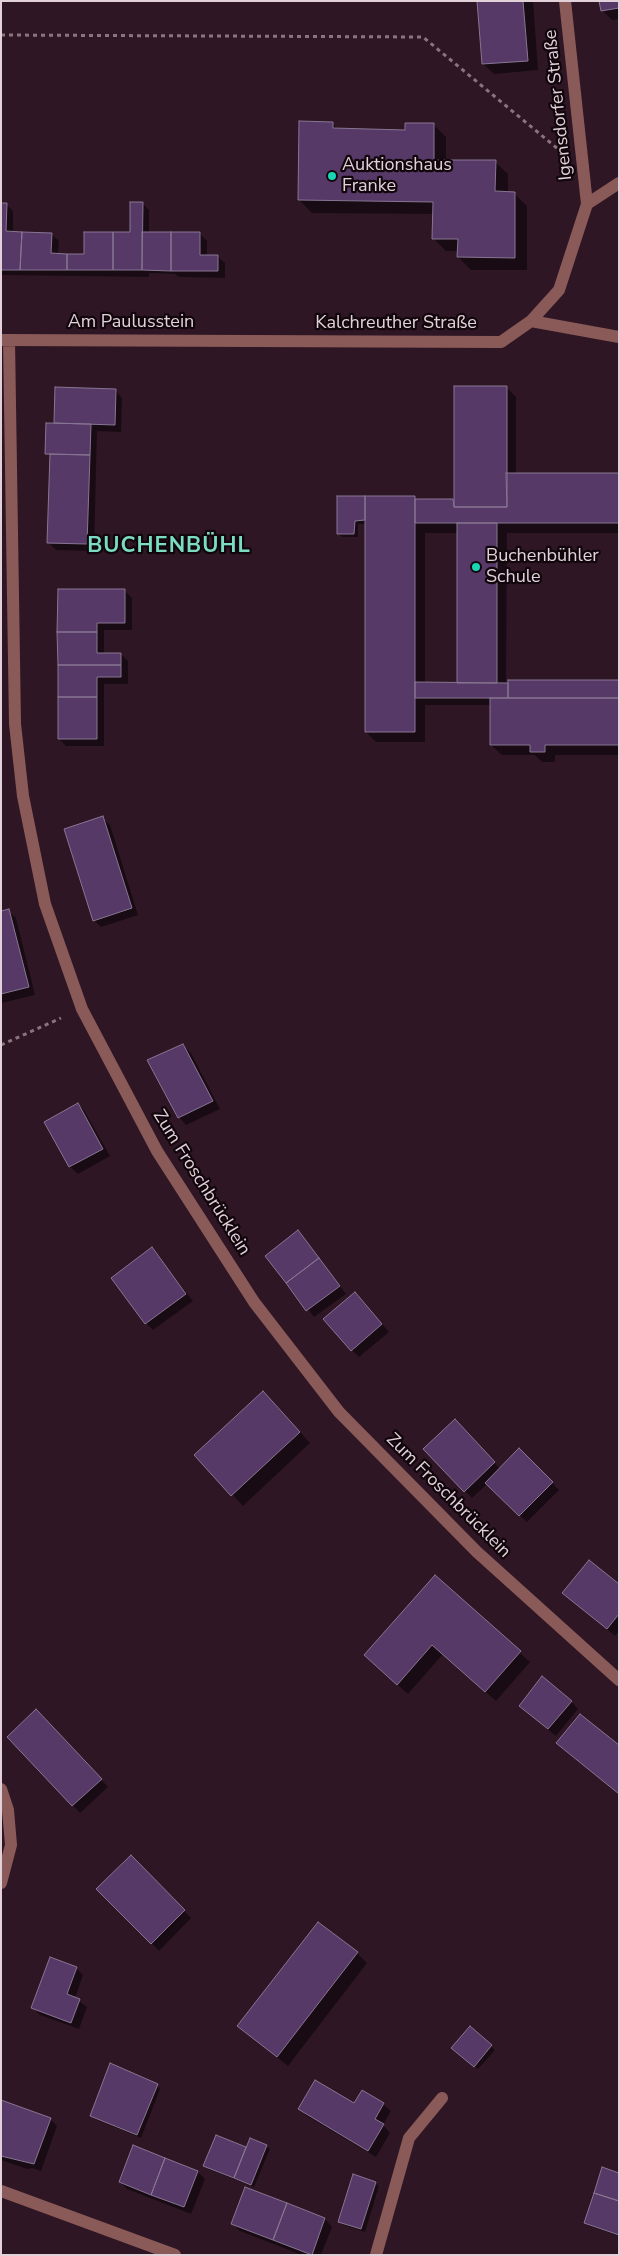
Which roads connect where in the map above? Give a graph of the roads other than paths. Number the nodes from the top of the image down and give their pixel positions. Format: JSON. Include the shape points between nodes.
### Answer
{"nodes":[{"id":1,"x":565,"y":1,"type":"edge"},
{"id":2,"x":619,"y":183,"type":"edge"},
{"id":3,"x":588,"y":204,"type":"junction"},
{"id":4,"x":532,"y":321,"type":"junction"},
{"id":5,"x":619,"y":338,"type":"edge"},
{"id":6,"x":5,"y":340,"type":"edge"},
{"id":7,"x":253,"y":341,"type":"joint"},
{"id":8,"x":6,"y":464,"type":"edge"},
{"id":9,"x":13,"y":573,"type":"joint"},
{"id":10,"x":619,"y":1680,"type":"edge"},
{"id":11,"x":1,"y":1789,"type":"edge"},
{"id":12,"x":1,"y":1882,"type":"edge"},
{"id":13,"x":442,"y":2098,"type":"dead end"},
{"id":14,"x":1,"y":2191,"type":"edge"},
{"id":15,"x":175,"y":2255,"type":"edge"},
{"id":16,"x":376,"y":2255,"type":"edge"}],
"edges":[{"from":1,"to":3,"type":"street","name":"Igensdorfer Straße"},
{"from":2,"to":3,"type":"street"},
{"from":3,"to":4,"type":"street","name":"Kalchreuther Straße","via":[[559,290]]},
{"from":4,"to":5,"type":"street"},
{"from":4,"to":7,"type":"street","name":"Kalchreuther Straße","via":[[501,342]]},
{"from":6,"to":7,"type":"street","name":"Am Paulusstein"},
{"from":6,"to":8,"type":"street","name":"Am Paulusstein"},
{"from":8,"to":9,"type":"street","name":"Am Paulusstein"},
{"from":9,"to":10,"type":"street","name":"Zum Froschbrücklein","via":[[15,724],[24,796],[45,904],[82,1009],[157,1151],[254,1302],[339,1412],[477,1552]]},
{"from":11,"to":12,"type":"street","via":[[8,1810],[10,1845]]},
{"from":13,"to":16,"type":"street","via":[[409,2138]]},
{"from":14,"to":15,"type":"street"}]}
